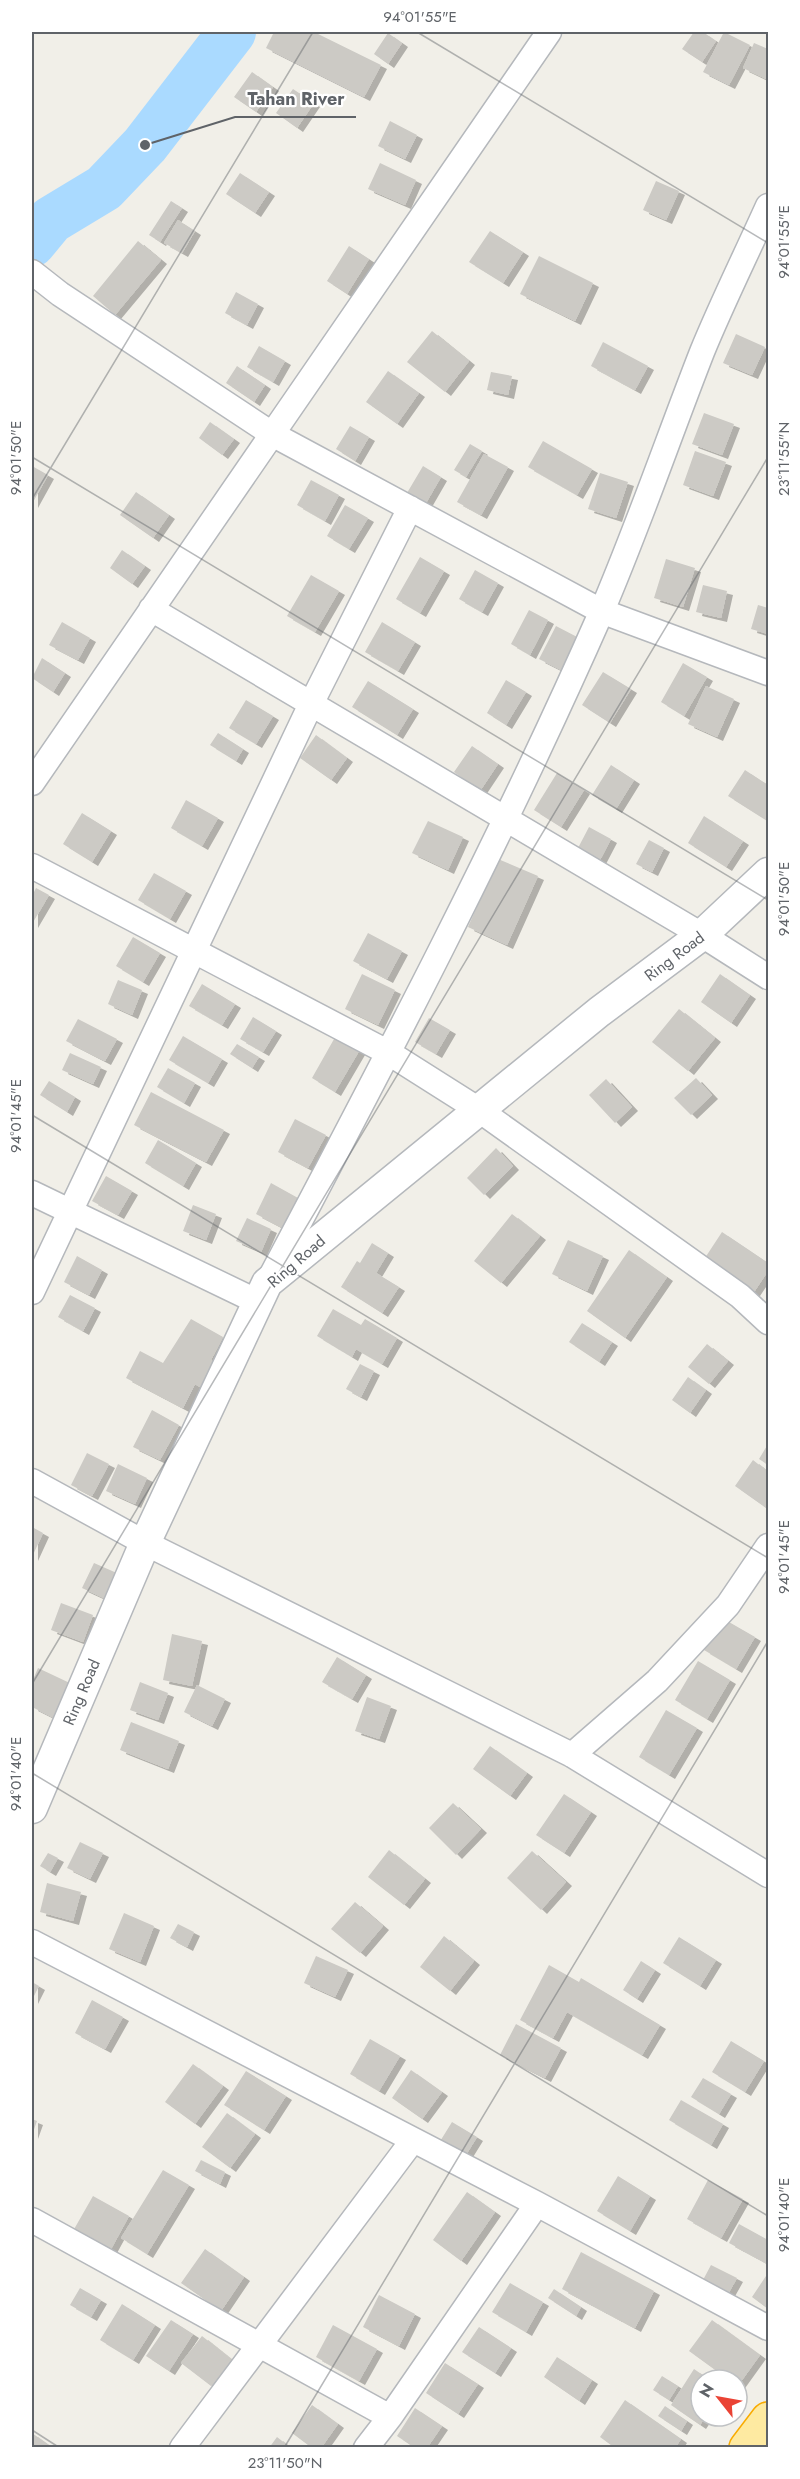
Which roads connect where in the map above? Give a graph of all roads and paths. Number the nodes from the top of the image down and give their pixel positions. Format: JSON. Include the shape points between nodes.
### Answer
{"nodes":[{"id":1,"x":549,"y":32,"type":"edge"},
{"id":2,"x":768,"y":206,"type":"edge"},
{"id":3,"x":32,"y":272,"type":"edge"},
{"id":4,"x":272,"y":434,"type":"junction"},
{"id":5,"x":410,"y":508,"type":"junction"},
{"id":6,"x":151,"y":609,"type":"junction"},
{"id":7,"x":601,"y":611,"type":"junction"},
{"id":8,"x":768,"y":673,"type":"edge"},
{"id":9,"x":311,"y":704,"type":"junction"},
{"id":10,"x":32,"y":783,"type":"edge"},
{"id":11,"x":505,"y":820,"type":"junction"},
{"id":12,"x":32,"y":866,"type":"edge"},
{"id":13,"x":768,"y":873,"type":"edge"},
{"id":14,"x":702,"y":935,"type":"junction"},
{"id":15,"x":192,"y":950,"type":"junction"},
{"id":16,"x":768,"y":977,"type":"edge"},
{"id":17,"x":389,"y":1053,"type":"junction"},
{"id":18,"x":479,"y":1110,"type":"junction"},
{"id":19,"x":32,"y":1193,"type":"edge"},
{"id":20,"x":70,"y":1211,"type":"junction"},
{"id":21,"x":32,"y":1292,"type":"edge"},
{"id":22,"x":263,"y":1292,"type":"junction"},
{"id":23,"x":768,"y":1322,"type":"edge"},
{"id":24,"x":32,"y":1481,"type":"edge"},
{"id":25,"x":145,"y":1544,"type":"junction"},
{"id":26,"x":768,"y":1546,"type":"edge"},
{"id":27,"x":572,"y":1755,"type":"junction"},
{"id":28,"x":32,"y":1808,"type":"edge"},
{"id":29,"x":768,"y":1875,"type":"edge"},
{"id":30,"x":32,"y":1942,"type":"edge"},
{"id":31,"x":414,"y":2140,"type":"junction"},
{"id":32,"x":537,"y":2204,"type":"junction"},
{"id":33,"x":32,"y":2220,"type":"edge"},
{"id":34,"x":768,"y":2328,"type":"edge"},
{"id":35,"x":260,"y":2344,"type":"junction"},
{"id":36,"x":390,"y":2417,"type":"junction"},
{"id":37,"x":768,"y":2419,"type":"edge"},
{"id":38,"x":182,"y":2448,"type":"edge"},
{"id":39,"x":366,"y":2448,"type":"edge"},
{"id":40,"x":746,"y":2448,"type":"edge"}],
"edges":[{"from":1,"to":4,"type":"street"},
{"from":2,"to":7,"type":"street","via":[[703,350]]},
{"from":3,"to":4,"type":"street"},
{"from":4,"to":5,"type":"street"},
{"from":4,"to":6,"type":"street"},
{"from":5,"to":7,"type":"street"},
{"from":5,"to":9,"type":"street"},
{"from":6,"to":9,"type":"street"},
{"from":6,"to":10,"type":"street"},
{"from":7,"to":8,"type":"street"},
{"from":7,"to":11,"type":"street"},
{"from":9,"to":11,"type":"street"},
{"from":9,"to":15,"type":"street"},
{"from":11,"to":14,"type":"street"},
{"from":11,"to":17,"type":"street"},
{"from":12,"to":15,"type":"street"},
{"from":13,"to":14,"type":"street","name":"Ring Road"},
{"from":14,"to":16,"type":"street"},
{"from":14,"to":18,"type":"street","name":"Ring Road","via":[[599,1012]]},
{"from":15,"to":17,"type":"street"},
{"from":15,"to":20,"type":"street"},
{"from":17,"to":18,"type":"street"},
{"from":17,"to":22,"type":"street"},
{"from":18,"to":22,"type":"street","name":"Ring Road"},
{"from":18,"to":23,"type":"street","via":[[740,1296]]},
{"from":19,"to":20,"type":"street"},
{"from":20,"to":21,"type":"street"},
{"from":20,"to":22,"type":"street"},
{"from":22,"to":25,"type":"street","name":"Ring Road"},
{"from":24,"to":25,"type":"street"},
{"from":25,"to":27,"type":"street"},
{"from":25,"to":28,"type":"street","name":"Ring Road"},
{"from":26,"to":27,"type":"street","via":[[728,1605],[657,1681]]},
{"from":27,"to":29,"type":"street"},
{"from":30,"to":31,"type":"street"},
{"from":31,"to":32,"type":"street"},
{"from":31,"to":35,"type":"street"},
{"from":32,"to":34,"type":"street"},
{"from":32,"to":36,"type":"street"},
{"from":33,"to":35,"type":"street"},
{"from":35,"to":36,"type":"street"},
{"from":35,"to":38,"type":"street"},
{"from":36,"to":39,"type":"street"},
{"from":37,"to":40,"type":"highway"}]}
